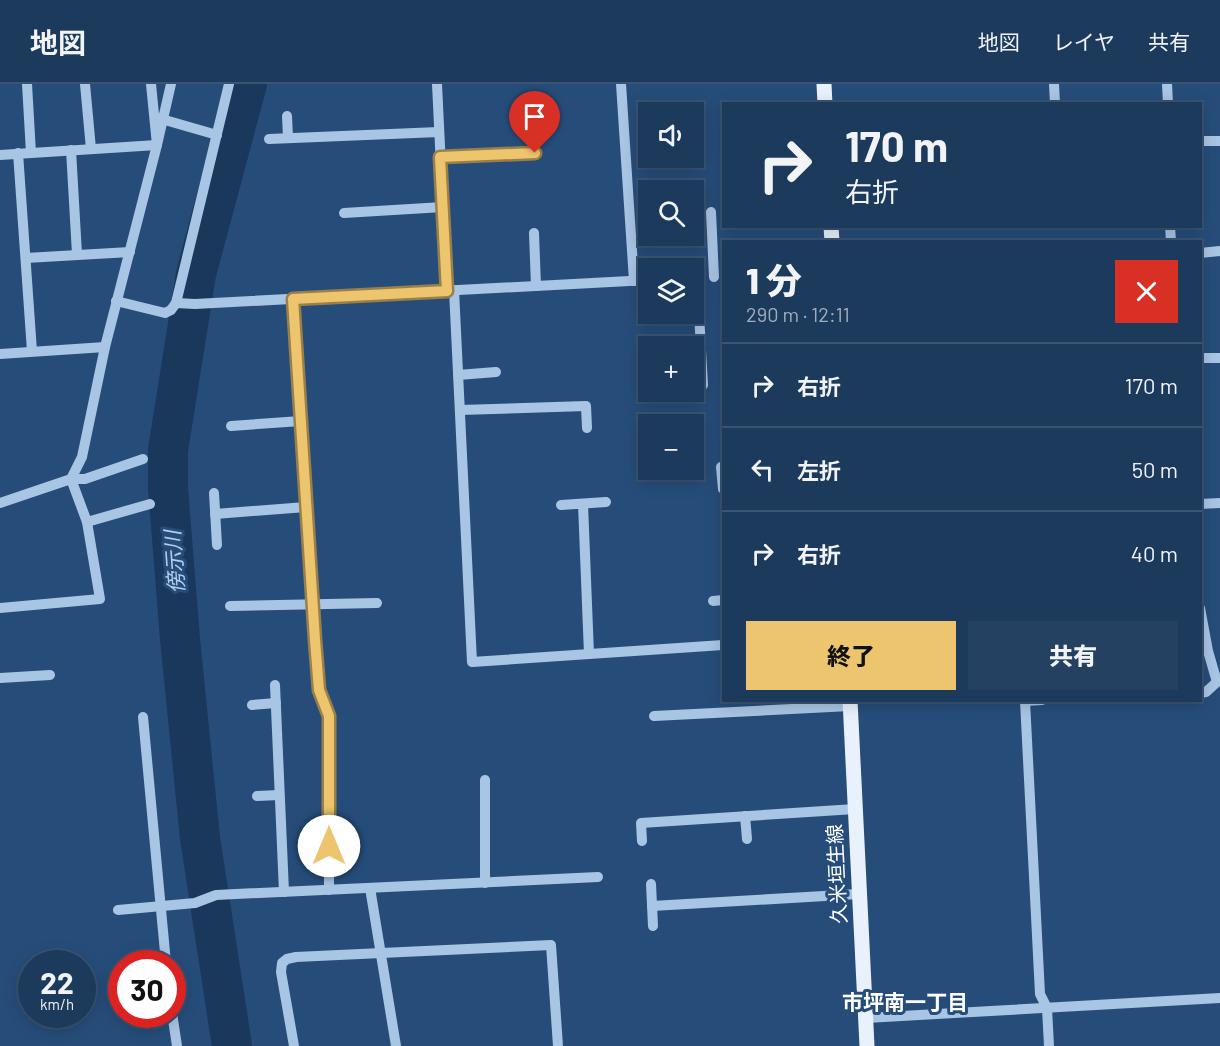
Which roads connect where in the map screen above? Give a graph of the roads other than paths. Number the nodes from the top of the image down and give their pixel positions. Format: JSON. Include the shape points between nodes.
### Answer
{"nodes":[{"id":1,"x":27,"y":84,"type":"edge"},
{"id":2,"x":85,"y":84,"type":"edge"},
{"id":3,"x":151,"y":84,"type":"edge"},
{"id":4,"x":171,"y":84,"type":"edge"},
{"id":5,"x":229,"y":84,"type":"edge"},
{"id":6,"x":437,"y":84,"type":"edge"},
{"id":7,"x":621,"y":84,"type":"edge"},
{"id":8,"x":824,"y":84,"type":"edge"},
{"id":9,"x":1054,"y":84,"type":"edge"},
{"id":10,"x":1167,"y":84,"type":"edge"},
{"id":11,"x":825,"y":102,"type":"edge"},
{"id":12,"x":1055,"y":102,"type":"edge"},
{"id":13,"x":1168,"y":102,"type":"edge"},
{"id":14,"x":287,"y":116,"type":"dead end"},
{"id":15,"x":158,"y":119,"type":"junction"},
{"id":16,"x":439,"y":132,"type":"junction"},
{"id":17,"x":217,"y":135,"type":"junction"},
{"id":18,"x":288,"y":138,"type":"junction"},
{"id":19,"x":269,"y":139,"type":"dead end"},
{"id":20,"x":1202,"y":141,"type":"edge"},
{"id":21,"x":1220,"y":141,"type":"edge"},
{"id":22,"x":157,"y":145,"type":"junction"},
{"id":23,"x":91,"y":148,"type":"junction"},
{"id":24,"x":71,"y":150,"type":"junction"},
{"id":25,"x":18,"y":153,"type":"junction"},
{"id":26,"x":31,"y":153,"type":"junction"},
{"id":27,"x":535,"y":153,"type":"dead end"},
{"id":28,"x":0,"y":154,"type":"edge"},
{"id":29,"x":440,"y":157,"type":"junction"},
{"id":30,"x":443,"y":207,"type":"junction"},
{"id":31,"x":711,"y":212,"type":"dead end"},
{"id":32,"x":344,"y":213,"type":"dead end"},
{"id":33,"x":534,"y":233,"type":"dead end"},
{"id":34,"x":1220,"y":251,"type":"edge"},
{"id":35,"x":130,"y":252,"type":"junction"},
{"id":36,"x":1202,"y":253,"type":"edge"},
{"id":37,"x":77,"y":254,"type":"junction"},
{"id":38,"x":26,"y":258,"type":"junction"},
{"id":39,"x":718,"y":277,"type":"edge"},
{"id":40,"x":634,"y":281,"type":"junction"},
{"id":41,"x":638,"y":281,"type":"edge"},
{"id":42,"x":536,"y":286,"type":"junction"},
{"id":43,"x":450,"y":291,"type":"junction"},
{"id":44,"x":293,"y":299,"type":"junction"},
{"id":45,"x":117,"y":301,"type":"junction"},
{"id":46,"x":179,"y":303,"type":"junction"},
{"id":47,"x":105,"y":347,"type":"junction"},
{"id":48,"x":32,"y":351,"type":"junction"},
{"id":49,"x":0,"y":354,"type":"edge"},
{"id":50,"x":1202,"y":358,"type":"edge"},
{"id":51,"x":1220,"y":358,"type":"edge"},
{"id":52,"x":496,"y":372,"type":"dead end"},
{"id":53,"x":458,"y":375,"type":"junction"},
{"id":54,"x":460,"y":410,"type":"junction"},
{"id":55,"x":301,"y":421,"type":"junction"},
{"id":56,"x":231,"y":426,"type":"dead end"},
{"id":57,"x":587,"y":428,"type":"dead end"},
{"id":58,"x":143,"y":459,"type":"dead end"},
{"id":59,"x":721,"y":467,"type":"dead end"},
{"id":60,"x":722,"y":478,"type":"edge"},
{"id":61,"x":71,"y":479,"type":"junction"},
{"id":62,"x":214,"y":493,"type":"dead end"},
{"id":63,"x":606,"y":502,"type":"dead end"},
{"id":64,"x":1220,"y":502,"type":"edge"},
{"id":65,"x":0,"y":503,"type":"edge"},
{"id":66,"x":150,"y":504,"type":"dead end"},
{"id":67,"x":583,"y":504,"type":"junction"},
{"id":68,"x":1202,"y":504,"type":"edge"},
{"id":69,"x":561,"y":505,"type":"dead end"},
{"id":70,"x":306,"y":507,"type":"junction"},
{"id":71,"x":215,"y":514,"type":"junction"},
{"id":72,"x":87,"y":522,"type":"junction"},
{"id":73,"x":217,"y":544,"type":"dead end"},
{"id":74,"x":377,"y":603,"type":"dead end"},
{"id":75,"x":313,"y":604,"type":"junction"},
{"id":76,"x":230,"y":606,"type":"dead end"},
{"id":77,"x":0,"y":609,"type":"edge"},
{"id":78,"x":1202,"y":630,"type":"edge"},
{"id":79,"x":722,"y":645,"type":"edge"},
{"id":80,"x":1204,"y":651,"type":"edge"},
{"id":81,"x":589,"y":654,"type":"junction"},
{"id":82,"x":50,"y":675,"type":"dead end"},
{"id":83,"x":0,"y":678,"type":"edge"},
{"id":84,"x":275,"y":685,"type":"dead end"},
{"id":85,"x":1202,"y":693,"type":"edge"},
{"id":86,"x":1025,"y":702,"type":"edge"},
{"id":87,"x":276,"y":703,"type":"junction"},
{"id":88,"x":850,"y":703,"type":"edge"},
{"id":89,"x":252,"y":705,"type":"dead end"},
{"id":90,"x":654,"y":716,"type":"dead end"},
{"id":91,"x":143,"y":717,"type":"dead end"},
{"id":92,"x":485,"y":780,"type":"dead end"},
{"id":93,"x":279,"y":795,"type":"junction"},
{"id":94,"x":257,"y":796,"type":"dead end"},
{"id":95,"x":855,"y":809,"type":"junction"},
{"id":96,"x":745,"y":816,"type":"junction"},
{"id":97,"x":747,"y":839,"type":"dead end"},
{"id":98,"x":642,"y":842,"type":"dead end"},
{"id":99,"x":598,"y":877,"type":"dead end"},
{"id":100,"x":485,"y":883,"type":"junction"},
{"id":101,"x":651,"y":884,"type":"dead end"},
{"id":102,"x":370,"y":888,"type":"junction"},
{"id":103,"x":329,"y":890,"type":"junction"},
{"id":104,"x":284,"y":892,"type":"junction"},
{"id":105,"x":859,"y":894,"type":"junction"},
{"id":106,"x":652,"y":906,"type":"junction"},
{"id":107,"x":160,"y":907,"type":"junction"},
{"id":108,"x":118,"y":910,"type":"dead end"},
{"id":109,"x":653,"y":926,"type":"dead end"},
{"id":110,"x":165,"y":950,"type":"edge"},
{"id":111,"x":380,"y":953,"type":"junction"},
{"id":112,"x":1220,"y":998,"type":"edge"},
{"id":113,"x":1047,"y":1008,"type":"junction"},
{"id":114,"x":866,"y":1018,"type":"junction"},
{"id":115,"x":174,"y":1028,"type":"edge"},
{"id":116,"x":177,"y":1046,"type":"edge"},
{"id":117,"x":294,"y":1046,"type":"edge"},
{"id":118,"x":396,"y":1046,"type":"edge"},
{"id":119,"x":558,"y":1046,"type":"edge"},
{"id":120,"x":867,"y":1046,"type":"edge"},
{"id":121,"x":1049,"y":1046,"type":"edge"}],
"edges":[{"from":1,"to":26,"type":"street"},
{"from":2,"to":23,"type":"street"},
{"from":3,"to":15,"type":"street"},
{"from":4,"to":15,"type":"street"},
{"from":5,"to":17,"type":"street"},
{"from":6,"to":16,"type":"street"},
{"from":7,"to":40,"type":"street"},
{"from":8,"to":11,"type":"main road"},
{"from":9,"to":12,"type":"street"},
{"from":10,"to":13,"type":"street"},
{"from":14,"to":18,"type":"street"},
{"from":15,"to":17,"type":"street"},
{"from":15,"to":22,"type":"street"},
{"from":16,"to":18,"type":"street"},
{"from":16,"to":29,"type":"street"},
{"from":17,"to":46,"type":"street"},
{"from":18,"to":19,"type":"street"},
{"from":20,"to":21,"type":"street"},
{"from":22,"to":23,"type":"street"},
{"from":22,"to":35,"type":"street"},
{"from":23,"to":24,"type":"street"},
{"from":24,"to":26,"type":"street"},
{"from":24,"to":37,"type":"street"},
{"from":25,"to":26,"type":"street"},
{"from":25,"to":28,"type":"street"},
{"from":25,"to":38,"type":"street"},
{"from":27,"to":29,"type":"street"},
{"from":29,"to":30,"type":"street"},
{"from":30,"to":32,"type":"street"},
{"from":30,"to":43,"type":"street"},
{"from":31,"to":39,"type":"street"},
{"from":33,"to":42,"type":"street"},
{"from":34,"to":36,"type":"street"},
{"from":35,"to":37,"type":"street"},
{"from":35,"to":45,"type":"street"},
{"from":37,"to":38,"type":"street"},
{"from":38,"to":48,"type":"street"},
{"from":40,"to":41,"type":"street"},
{"from":40,"to":42,"type":"street"},
{"from":42,"to":43,"type":"street"},
{"from":43,"to":44,"type":"street"},
{"from":43,"to":53,"type":"street"},
{"from":44,"to":46,"type":"street"},
{"from":44,"to":55,"type":"street"},
{"from":45,"to":46,"type":"street","via":[[165,313]]},
{"from":45,"to":47,"type":"street"},
{"from":47,"to":48,"type":"street"},
{"from":47,"to":61,"type":"street","via":[[81,457]]},
{"from":48,"to":49,"type":"street"},
{"from":50,"to":51,"type":"street"},
{"from":52,"to":53,"type":"street"},
{"from":53,"to":54,"type":"street"},
{"from":54,"to":57,"type":"street","via":[[586,406]]},
{"from":54,"to":81,"type":"street","via":[[472,662]]},
{"from":55,"to":56,"type":"street"},
{"from":55,"to":70,"type":"street"},
{"from":58,"to":61,"type":"street","via":[[85,479]]},
{"from":59,"to":60,"type":"street"},
{"from":61,"to":65,"type":"street"},
{"from":61,"to":72,"type":"street"},
{"from":62,"to":71,"type":"street"},
{"from":63,"to":67,"type":"street"},
{"from":64,"to":68,"type":"street"},
{"from":66,"to":72,"type":"street"},
{"from":67,"to":69,"type":"street"},
{"from":67,"to":81,"type":"street"},
{"from":70,"to":71,"type":"street"},
{"from":70,"to":75,"type":"street"},
{"from":71,"to":73,"type":"street"},
{"from":72,"to":77,"type":"street","via":[[100,599]]},
{"from":74,"to":75,"type":"street"},
{"from":75,"to":76,"type":"street"},
{"from":75,"to":103,"type":"street","via":[[319,690],[329,716]]},
{"from":78,"to":80,"type":"street"},
{"from":79,"to":81,"type":"street"},
{"from":80,"to":85,"type":"street","via":[[1217,682]]},
{"from":82,"to":83,"type":"street"},
{"from":84,"to":87,"type":"street"},
{"from":86,"to":113,"type":"street","via":[[1040,994]]},
{"from":87,"to":89,"type":"street"},
{"from":87,"to":93,"type":"street"},
{"from":88,"to":90,"type":"street"},
{"from":88,"to":95,"type":"main road","name":"久米垣生線"},
{"from":91,"to":107,"type":"street"},
{"from":92,"to":100,"type":"street"},
{"from":93,"to":94,"type":"street"},
{"from":93,"to":104,"type":"street"},
{"from":95,"to":96,"type":"street"},
{"from":95,"to":105,"type":"main road","name":"久米垣生線"},
{"from":96,"to":97,"type":"street"},
{"from":96,"to":98,"type":"street","via":[[640,823]]},
{"from":99,"to":100,"type":"street"},
{"from":100,"to":102,"type":"street"},
{"from":101,"to":106,"type":"street"},
{"from":102,"to":103,"type":"street"},
{"from":102,"to":111,"type":"street"},
{"from":103,"to":104,"type":"street"},
{"from":104,"to":107,"type":"street","via":[[216,895],[195,903]]},
{"from":105,"to":106,"type":"street"},
{"from":105,"to":114,"type":"main road","name":"久米垣生線"},
{"from":106,"to":109,"type":"street"},
{"from":107,"to":108,"type":"street"},
{"from":107,"to":110,"type":"street"},
{"from":111,"to":117,"type":"street","via":[[296,957],[282,963]]},
{"from":111,"to":118,"type":"street"},
{"from":111,"to":119,"type":"street","via":[[551,945]]},
{"from":112,"to":113,"type":"street"},
{"from":113,"to":114,"type":"street"},
{"from":113,"to":121,"type":"street"},
{"from":114,"to":120,"type":"main road","name":"久米垣生線"},
{"from":115,"to":116,"type":"street"}]}
